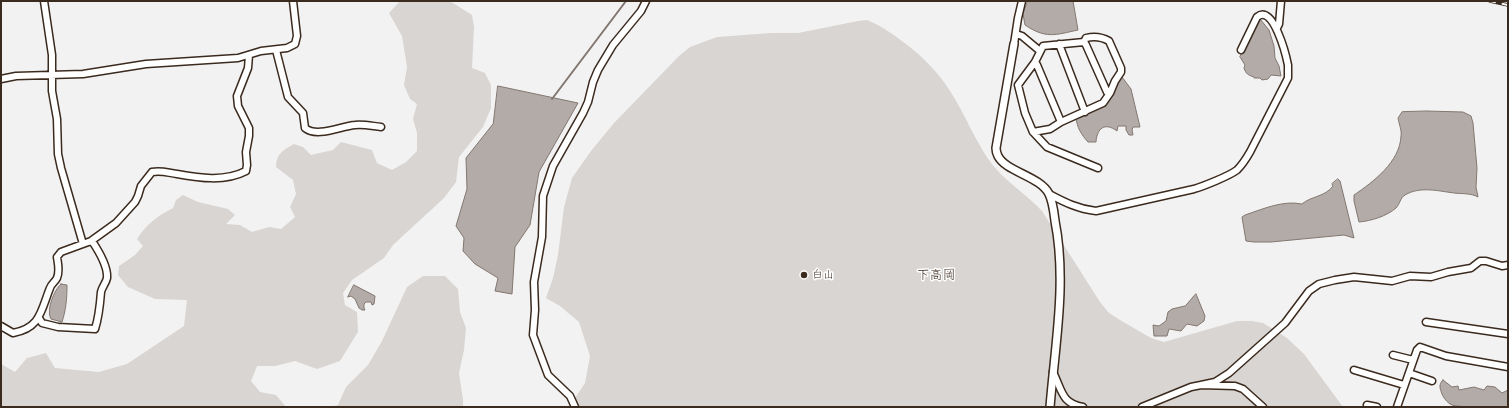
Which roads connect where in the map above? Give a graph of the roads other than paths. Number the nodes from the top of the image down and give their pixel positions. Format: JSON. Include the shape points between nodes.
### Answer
{"nodes":[{"id":1,"x":44,"y":1,"type":"edge"},
{"id":2,"x":293,"y":1,"type":"edge"},
{"id":3,"x":646,"y":1,"type":"edge"},
{"id":4,"x":1022,"y":1,"type":"edge"},
{"id":5,"x":1281,"y":1,"type":"edge"},
{"id":6,"x":1277,"y":28,"type":"junction"},
{"id":7,"x":1016,"y":34,"type":"junction"},
{"id":8,"x":1084,"y":42,"type":"junction"},
{"id":9,"x":1014,"y":44,"type":"joint"},
{"id":10,"x":1058,"y":44,"type":"junction"},
{"id":11,"x":276,"y":50,"type":"junction"},
{"id":12,"x":1242,"y":50,"type":"dead end"},
{"id":13,"x":1040,"y":51,"type":"junction"},
{"id":14,"x":250,"y":55,"type":"junction"},
{"id":15,"x":1035,"y":62,"type":"junction"},
{"id":16,"x":52,"y":74,"type":"junction"},
{"id":17,"x":1,"y":79,"type":"edge"},
{"id":18,"x":1109,"y":94,"type":"junction"},
{"id":19,"x":1085,"y":112,"type":"junction"},
{"id":20,"x":1062,"y":122,"type":"junction"},
{"id":21,"x":381,"y":127,"type":"dead end"},
{"id":22,"x":1033,"y":132,"type":"junction"},
{"id":23,"x":1098,"y":168,"type":"dead end"},
{"id":24,"x":1049,"y":194,"type":"junction"},
{"id":25,"x":92,"y":241,"type":"junction"},
{"id":26,"x":83,"y":244,"type":"junction"},
{"id":27,"x":1508,"y":265,"type":"edge"},
{"id":28,"x":39,"y":318,"type":"junction"},
{"id":29,"x":1426,"y":322,"type":"dead end"},
{"id":30,"x":1,"y":326,"type":"edge"},
{"id":31,"x":1508,"y":334,"type":"edge"},
{"id":32,"x":1393,"y":355,"type":"dead end"},
{"id":33,"x":1413,"y":360,"type":"junction"},
{"id":34,"x":1508,"y":367,"type":"edge"},
{"id":35,"x":1354,"y":370,"type":"dead end"},
{"id":36,"x":1053,"y":372,"type":"junction"},
{"id":37,"x":1409,"y":372,"type":"junction"},
{"id":38,"x":1432,"y":381,"type":"dead end"},
{"id":39,"x":1404,"y":385,"type":"junction"},
{"id":40,"x":1201,"y":386,"type":"junction"},
{"id":41,"x":1367,"y":405,"type":"dead end"},
{"id":42,"x":575,"y":407,"type":"edge"},
{"id":43,"x":1050,"y":407,"type":"edge"},
{"id":44,"x":1082,"y":407,"type":"edge"},
{"id":45,"x":1142,"y":407,"type":"edge"},
{"id":46,"x":1263,"y":407,"type":"edge"},
{"id":47,"x":1377,"y":407,"type":"edge"},
{"id":48,"x":1399,"y":407,"type":"edge"}],
"edges":[{"from":1,"to":16,"type":"street","via":[[52,55]]},
{"from":2,"to":11,"type":"street","via":[[297,36],[295,44]]},
{"from":3,"to":42,"type":"street","via":[[639,15],[613,45],[598,70],[588,102],[553,166],[543,196],[542,237],[534,282],[533,335],[548,375],[570,396]]},
{"from":4,"to":7,"type":"street"},
{"from":5,"to":6,"type":"street"},
{"from":6,"to":12,"type":"street","via":[[1268,18],[1260,15]]},
{"from":6,"to":24,"type":"street","via":[[1288,65],[1288,78],[1250,152],[1238,169],[1194,189],[1096,211],[1070,205]]},
{"from":7,"to":9,"type":"street"},
{"from":7,"to":13,"type":"street"},
{"from":8,"to":10,"type":"street"},
{"from":8,"to":18,"type":"street"},
{"from":8,"to":18,"type":"street","via":[[1086,38],[1093,37],[1109,41],[1121,72]]},
{"from":9,"to":24,"type":"street","via":[[996,148],[1002,162],[1039,183]]},
{"from":10,"to":13,"type":"street","via":[[1044,46]]},
{"from":10,"to":19,"type":"street"},
{"from":11,"to":14,"type":"street","via":[[261,50]]},
{"from":11,"to":21,"type":"street","via":[[288,97],[303,113],[305,128],[309,131],[320,132],[357,124]]},
{"from":13,"to":15,"type":"street"},
{"from":14,"to":16,"type":"street","via":[[146,64],[83,74]]},
{"from":14,"to":25,"type":"street","via":[[248,68],[237,96],[238,106],[249,128],[246,171],[222,178],[183,175],[160,170],[152,172],[141,186],[135,202],[116,223]]},
{"from":15,"to":20,"type":"street"},
{"from":15,"to":22,"type":"street","via":[[1018,85]]},
{"from":16,"to":17,"type":"street"},
{"from":16,"to":26,"type":"street","via":[[52,91],[58,119],[58,154]]},
{"from":18,"to":19,"type":"street","via":[[1103,103]]},
{"from":19,"to":20,"type":"street"},
{"from":20,"to":22,"type":"street","via":[[1050,129]]},
{"from":22,"to":23,"type":"street","via":[[1047,147]]},
{"from":24,"to":36,"type":"street","via":[[1061,261]]},
{"from":25,"to":26,"type":"street"},
{"from":25,"to":28,"type":"street","via":[[100,253],[106,273],[101,288],[99,318],[95,329],[58,327],[42,323]]},
{"from":26,"to":28,"type":"street","via":[[61,252],[57,257],[59,272],[50,287]]},
{"from":27,"to":40,"type":"street","via":[[1480,261],[1471,268],[1431,277],[1410,276],[1392,281],[1354,277],[1319,284],[1309,291],[1285,323],[1229,374]]},
{"from":28,"to":30,"type":"street","via":[[20,332],[13,333]]},
{"from":29,"to":31,"type":"street"},
{"from":32,"to":33,"type":"street"},
{"from":33,"to":34,"type":"street","via":[[1420,347],[1446,356]]},
{"from":33,"to":37,"type":"street"},
{"from":35,"to":39,"type":"street"},
{"from":36,"to":43,"type":"street"},
{"from":36,"to":44,"type":"street","via":[[1064,399],[1074,406]]},
{"from":37,"to":38,"type":"street"},
{"from":37,"to":39,"type":"street"},
{"from":39,"to":48,"type":"street"},
{"from":40,"to":45,"type":"street","via":[[1191,387]]},
{"from":40,"to":46,"type":"street","via":[[1235,386],[1243,389]]},
{"from":41,"to":47,"type":"street"}]}
